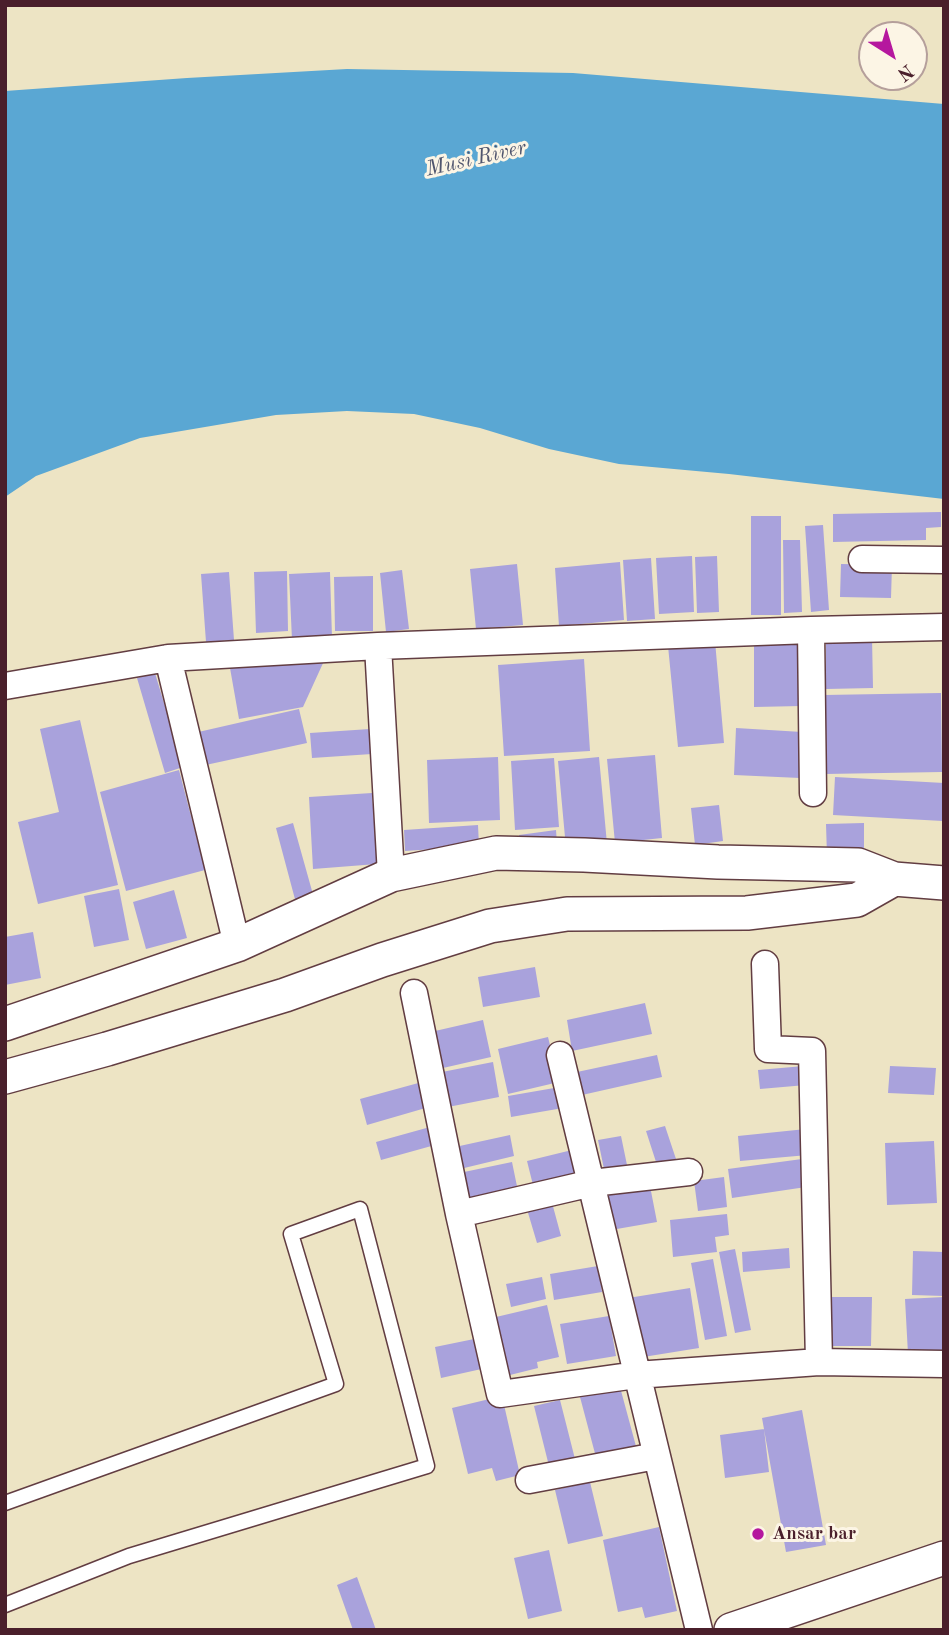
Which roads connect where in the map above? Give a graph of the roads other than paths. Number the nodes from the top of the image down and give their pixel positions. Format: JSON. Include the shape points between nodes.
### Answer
{"nodes":[{"id":1,"x":862,"y":559,"type":"dead end"},
{"id":2,"x":944,"y":560,"type":"edge"},
{"id":3,"x":944,"y":627,"type":"edge"},
{"id":4,"x":811,"y":630,"type":"junction"},
{"id":5,"x":378,"y":646,"type":"junction"},
{"id":6,"x":168,"y":658,"type":"junction"},
{"id":7,"x":5,"y":686,"type":"edge"},
{"id":8,"x":813,"y":793,"type":"dead end"},
{"id":9,"x":391,"y":875,"type":"junction"},
{"id":10,"x":894,"y":879,"type":"junction"},
{"id":11,"x":944,"y":883,"type":"edge"},
{"id":12,"x":237,"y":945,"type":"junction"},
{"id":13,"x":765,"y":964,"type":"dead end"},
{"id":14,"x":414,"y":993,"type":"dead end"},
{"id":15,"x":5,"y":1024,"type":"edge"},
{"id":16,"x":560,"y":1055,"type":"dead end"},
{"id":17,"x":5,"y":1077,"type":"edge"},
{"id":18,"x":689,"y":1172,"type":"dead end"},
{"id":19,"x":592,"y":1183,"type":"junction"},
{"id":20,"x":459,"y":1214,"type":"junction"},
{"id":21,"x":819,"y":1362,"type":"junction"},
{"id":22,"x":944,"y":1364,"type":"edge"},
{"id":23,"x":636,"y":1376,"type":"junction"},
{"id":24,"x":656,"y":1456,"type":"junction"},
{"id":25,"x":529,"y":1480,"type":"dead end"},
{"id":26,"x":5,"y":1503,"type":"edge"},
{"id":27,"x":944,"y":1558,"type":"edge"},
{"id":28,"x":5,"y":1605,"type":"edge"},
{"id":29,"x":699,"y":1630,"type":"edge"},
{"id":30,"x":731,"y":1630,"type":"edge"}],
"edges":[{"from":1,"to":2,"type":"street"},
{"from":3,"to":4,"type":"street"},
{"from":4,"to":5,"type":"street"},
{"from":4,"to":8,"type":"street"},
{"from":5,"to":6,"type":"street"},
{"from":5,"to":9,"type":"street"},
{"from":6,"to":7,"type":"street"},
{"from":6,"to":12,"type":"street"},
{"from":9,"to":10,"type":"street","via":[[496,853],[858,865]]},
{"from":9,"to":12,"type":"street"},
{"from":10,"to":11,"type":"street"},
{"from":10,"to":17,"type":"street","via":[[857,900],[816,905],[747,913],[567,914],[490,926],[285,995]]},
{"from":12,"to":15,"type":"street"},
{"from":13,"to":21,"type":"street","via":[[768,1049],[812,1051]]},
{"from":14,"to":20,"type":"street"},
{"from":16,"to":19,"type":"street"},
{"from":18,"to":19,"type":"street"},
{"from":19,"to":20,"type":"street"},
{"from":19,"to":23,"type":"street"},
{"from":20,"to":23,"type":"street","via":[[500,1394]]},
{"from":21,"to":22,"type":"street"},
{"from":21,"to":23,"type":"street"},
{"from":23,"to":24,"type":"street"},
{"from":24,"to":25,"type":"street"},
{"from":24,"to":29,"type":"street"},
{"from":26,"to":28,"type":"lane","via":[[336,1384],[291,1234],[360,1209],[427,1466],[129,1556]]},
{"from":27,"to":30,"type":"street"}]}
